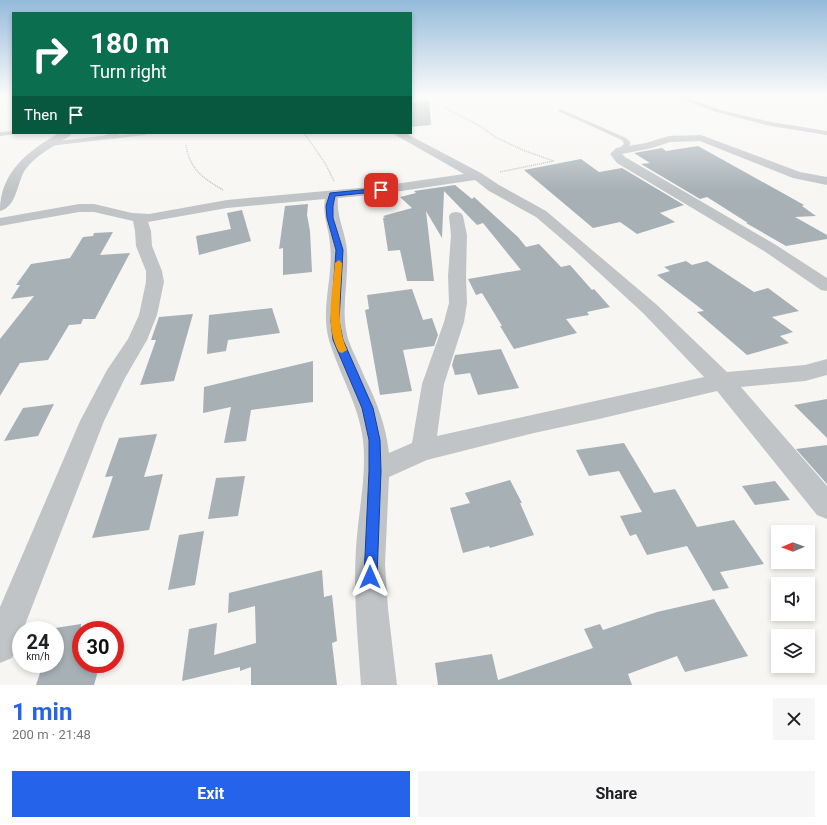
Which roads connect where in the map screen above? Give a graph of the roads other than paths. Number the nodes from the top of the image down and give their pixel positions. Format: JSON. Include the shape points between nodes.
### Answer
{"nodes":[{"id":1,"x":597,"y":127,"type":"edge"},
{"id":2,"x":790,"y":127,"type":"edge"},
{"id":3,"x":12,"y":133,"type":"edge"},
{"id":4,"x":827,"y":133,"type":"edge"},
{"id":5,"x":0,"y":134,"type":"edge"},
{"id":6,"x":65,"y":134,"type":"edge"},
{"id":7,"x":114,"y":134,"type":"edge"},
{"id":8,"x":137,"y":134,"type":"edge"},
{"id":9,"x":399,"y":134,"type":"edge"},
{"id":10,"x":103,"y":138,"type":"junction"},
{"id":11,"x":49,"y":144,"type":"junction"},
{"id":12,"x":620,"y":150,"type":"junction"},
{"id":13,"x":478,"y":176,"type":"junction"},
{"id":14,"x":827,"y":181,"type":"edge"},
{"id":15,"x":336,"y":194,"type":"junction"},
{"id":16,"x":0,"y":207,"type":"edge"},
{"id":17,"x":456,"y":216,"type":"dead end"},
{"id":18,"x":139,"y":218,"type":"junction"},
{"id":19,"x":0,"y":222,"type":"edge"},
{"id":20,"x":827,"y":286,"type":"edge"},
{"id":21,"x":827,"y":367,"type":"edge"},
{"id":22,"x":816,"y":374,"type":"edge"},
{"id":23,"x":722,"y":382,"type":"junction"},
{"id":24,"x":423,"y":450,"type":"junction"},
{"id":25,"x":375,"y":471,"type":"junction"},
{"id":26,"x":827,"y":506,"type":"edge"},
{"id":27,"x":0,"y":646,"type":"edge"},
{"id":28,"x":379,"y":685,"type":"edge"}],
"edges":[{"from":1,"to":12,"type":"lane","via":[[627,142]]},
{"from":2,"to":4,"type":"lane"},
{"from":3,"to":5,"type":"lane"},
{"from":6,"to":11,"type":"street"},
{"from":7,"to":10,"type":"lane"},
{"from":8,"to":10,"type":"lane"},
{"from":9,"to":13,"type":"street"},
{"from":10,"to":11,"type":"lane"},
{"from":11,"to":16,"type":"street","via":[[21,168],[14,178],[10,195]]},
{"from":12,"to":14,"type":"street","via":[[669,140],[701,138],[771,166]]},
{"from":12,"to":20,"type":"street","via":[[616,154],[621,160],[770,248]]},
{"from":13,"to":15,"type":"street","via":[[417,186]]},
{"from":13,"to":23,"type":"street","via":[[541,214],[571,239],[650,309]]},
{"from":15,"to":18,"type":"street","via":[[244,202]]},
{"from":15,"to":25,"type":"street","via":[[330,206],[330,218],[339,250],[335,321],[338,340],[368,408],[375,440]]},
{"from":17,"to":24,"type":"street","via":[[459,235],[458,303],[433,384]]},
{"from":18,"to":19,"type":"street","via":[[94,208],[79,208]]},
{"from":18,"to":27,"type":"street","via":[[144,246],[156,282],[148,315],[92,421]]},
{"from":21,"to":22,"type":"street"},
{"from":22,"to":23,"type":"street"},
{"from":23,"to":24,"type":"street"},
{"from":23,"to":26,"type":"street"},
{"from":24,"to":25,"type":"street"},
{"from":25,"to":28,"type":"street","via":[[370,565]]}]}
